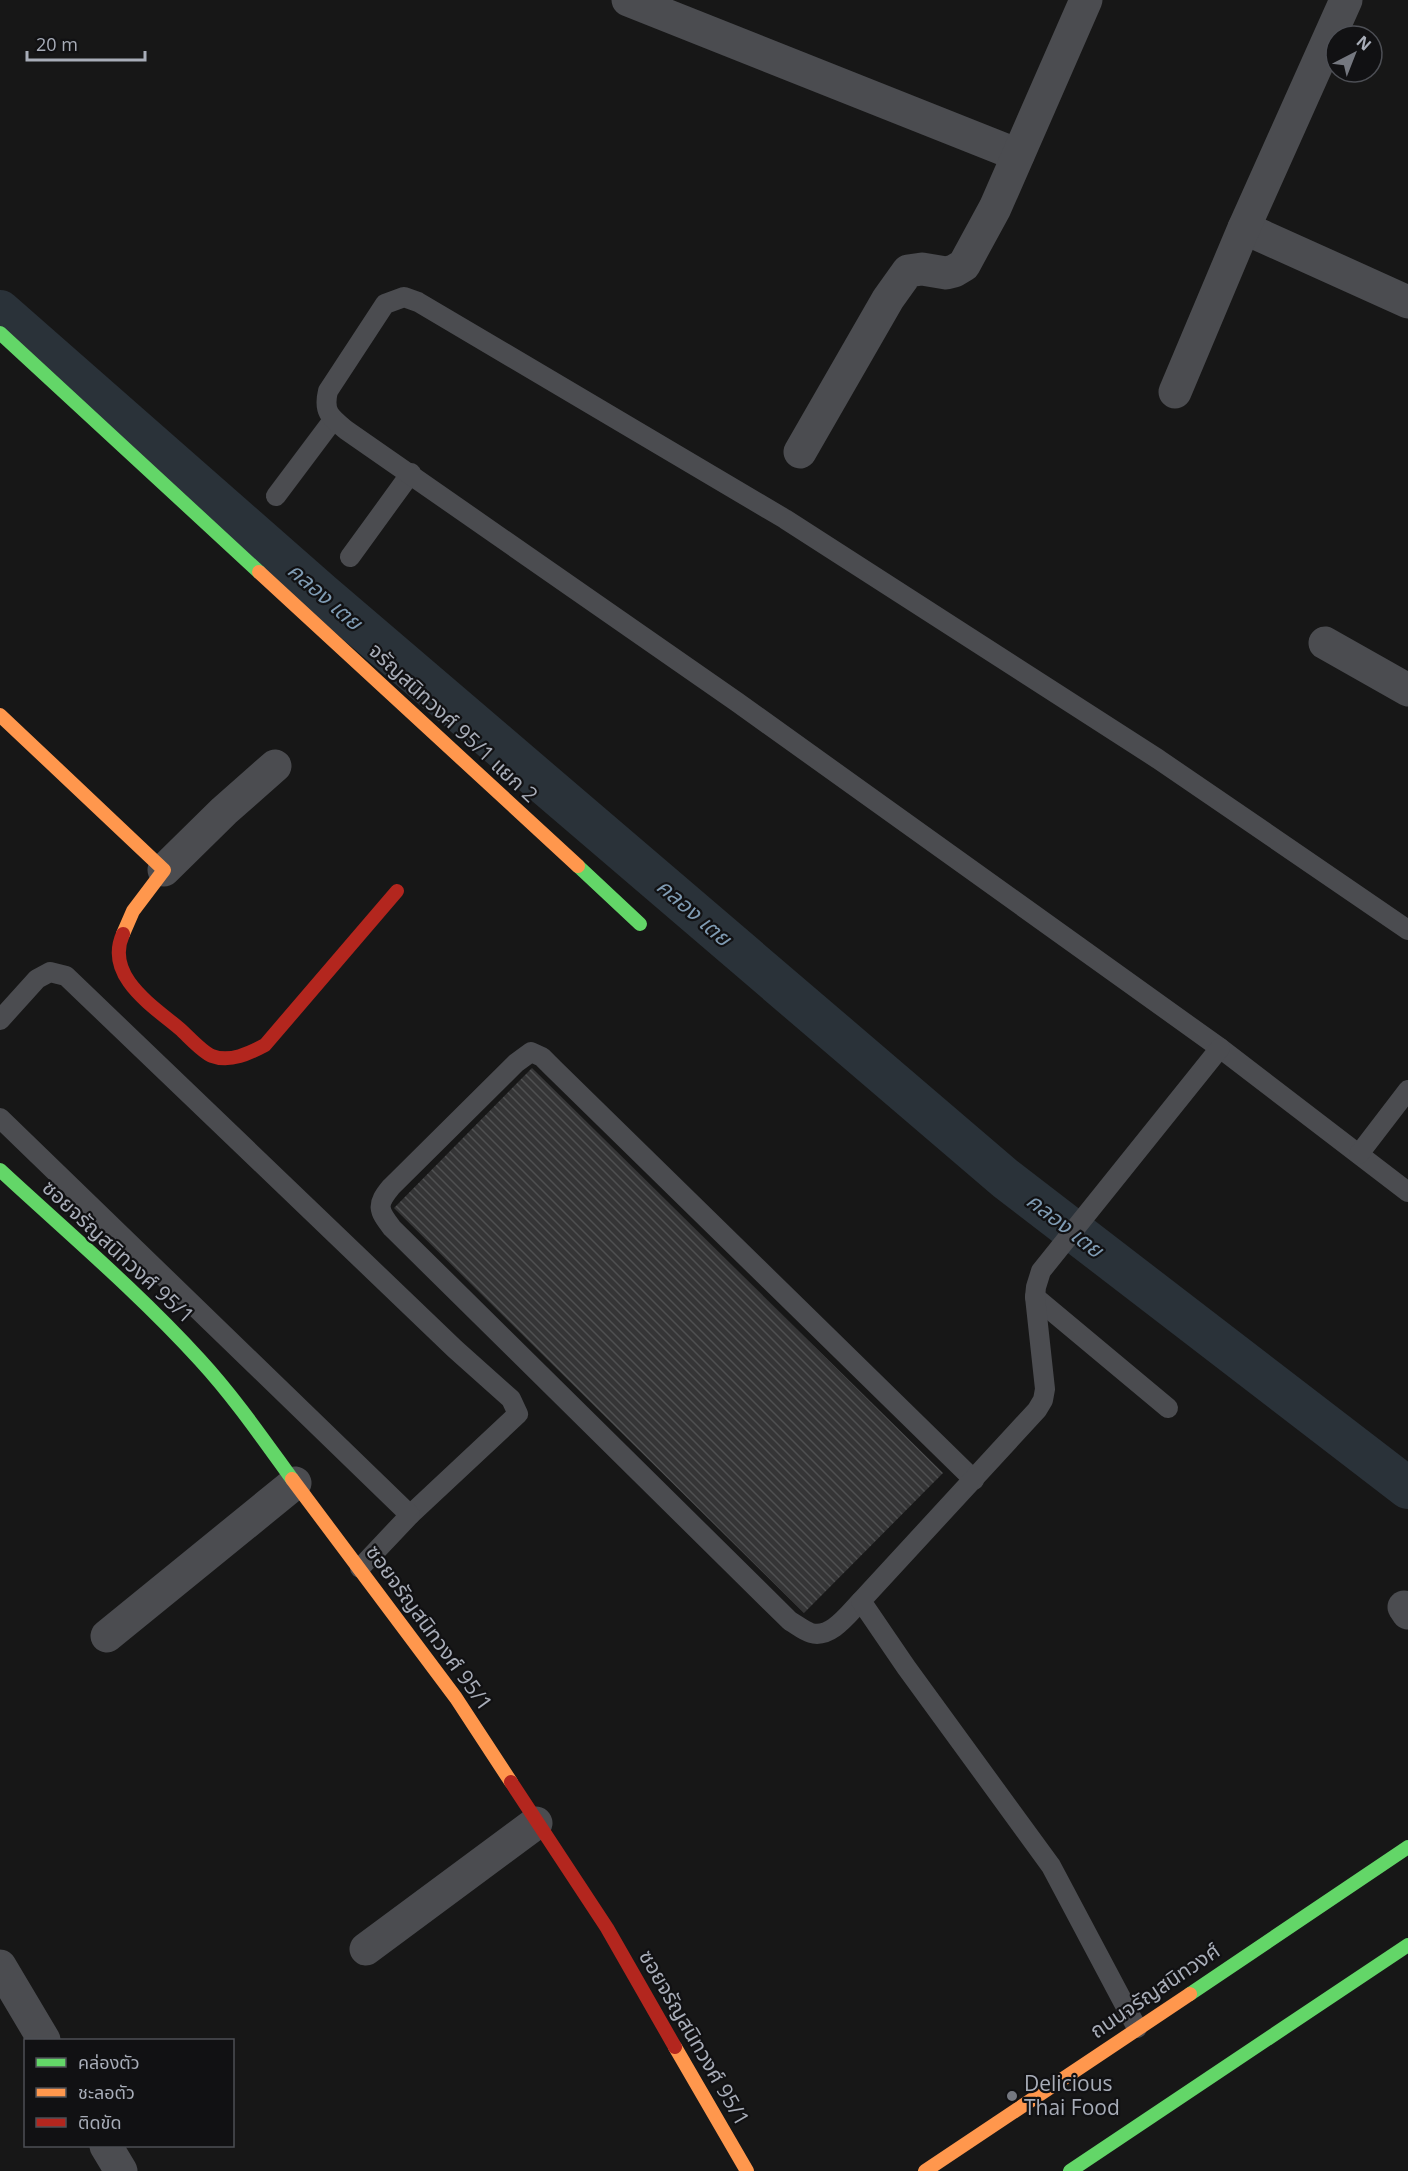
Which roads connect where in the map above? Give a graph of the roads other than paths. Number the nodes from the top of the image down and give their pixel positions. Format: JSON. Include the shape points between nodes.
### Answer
{"nodes":[{"id":1,"x":628,"y":0,"type":"edge"},
{"id":2,"x":1086,"y":0,"type":"edge"},
{"id":3,"x":1346,"y":0,"type":"edge"},
{"id":4,"x":1018,"y":155,"type":"junction"},
{"id":5,"x":1244,"y":228,"type":"junction"},
{"id":6,"x":1408,"y":302,"type":"edge"},
{"id":7,"x":0,"y":333,"type":"edge"},
{"id":8,"x":1175,"y":392,"type":"dead end"},
{"id":9,"x":333,"y":420,"type":"junction"},
{"id":10,"x":800,"y":452,"type":"dead end"},
{"id":11,"x":411,"y":473,"type":"junction"},
{"id":12,"x":276,"y":496,"type":"dead end"},
{"id":13,"x":350,"y":557,"type":"dead end"},
{"id":14,"x":1325,"y":643,"type":"dead end"},
{"id":15,"x":1408,"y":690,"type":"edge"},
{"id":16,"x":0,"y":715,"type":"edge"},
{"id":17,"x":275,"y":766,"type":"dead end"},
{"id":18,"x":164,"y":870,"type":"junction"},
{"id":19,"x":397,"y":891,"type":"dead end"},
{"id":20,"x":640,"y":924,"type":"dead end"},
{"id":21,"x":1408,"y":930,"type":"edge"},
{"id":22,"x":0,"y":1020,"type":"edge"},
{"id":23,"x":1220,"y":1048,"type":"junction"},
{"id":24,"x":1408,"y":1090,"type":"edge"},
{"id":25,"x":0,"y":1118,"type":"edge"},
{"id":26,"x":1359,"y":1154,"type":"junction"},
{"id":27,"x":0,"y":1170,"type":"edge"},
{"id":28,"x":1408,"y":1192,"type":"edge"},
{"id":29,"x":1035,"y":1297,"type":"junction"},
{"id":30,"x":1168,"y":1408,"type":"dead end"},
{"id":31,"x":974,"y":1480,"type":"junction"},
{"id":32,"x":295,"y":1483,"type":"junction"},
{"id":33,"x":410,"y":1515,"type":"junction"},
{"id":34,"x":360,"y":1568,"type":"junction"},
{"id":35,"x":861,"y":1601,"type":"junction"},
{"id":36,"x":107,"y":1636,"type":"dead end"},
{"id":37,"x":536,"y":1823,"type":"junction"},
{"id":38,"x":1408,"y":1847,"type":"edge"},
{"id":39,"x":1408,"y":1945,"type":"edge"},
{"id":40,"x":366,"y":1949,"type":"dead end"},
{"id":41,"x":0,"y":1966,"type":"edge"},
{"id":42,"x":1137,"y":2028,"type":"junction"},
{"id":43,"x":43,"y":2039,"type":"edge"},
{"id":44,"x":107,"y":2147,"type":"edge"},
{"id":45,"x":121,"y":2171,"type":"edge"},
{"id":46,"x":747,"y":2171,"type":"edge"},
{"id":47,"x":925,"y":2171,"type":"edge"},
{"id":48,"x":1070,"y":2171,"type":"edge"}],
"edges":[{"from":1,"to":4,"type":"street"},
{"from":2,"to":4,"type":"street"},
{"from":3,"to":5,"type":"street"},
{"from":4,"to":10,"type":"street","via":[[964,264],[946,273],[908,271]]},
{"from":5,"to":6,"type":"street"},
{"from":5,"to":8,"type":"street"},
{"from":7,"to":20,"type":"street","name":"จรัญสนิทวงศ์ 95/1 แยก 2"},
{"from":9,"to":11,"type":"lane"},
{"from":9,"to":12,"type":"lane"},
{"from":9,"to":21,"type":"lane","via":[[325,402],[328,391],[379,312],[385,304],[404,297],[418,302],[785,519],[1148,752]]},
{"from":11,"to":13,"type":"lane"},
{"from":11,"to":23,"type":"lane"},
{"from":14,"to":15,"type":"street"},
{"from":16,"to":18,"type":"street"},
{"from":17,"to":18,"type":"street"},
{"from":18,"to":19,"type":"street","via":[[133,911],[117,958],[132,988],[211,1056],[227,1059],[241,1058],[265,1045]]},
{"from":22,"to":33,"type":"lane","via":[[37,979],[50,972],[66,976],[511,1399],[518,1414]]},
{"from":23,"to":26,"type":"lane"},
{"from":23,"to":29,"type":"lane","via":[[1041,1271]]},
{"from":24,"to":26,"type":"lane"},
{"from":25,"to":33,"type":"lane"},
{"from":26,"to":28,"type":"lane"},
{"from":27,"to":32,"type":"street","name":"ซอยจรัญสนิทวงศ์ 95/1","via":[[201,1361]]},
{"from":29,"to":30,"type":"lane"},
{"from":29,"to":31,"type":"lane","via":[[1045,1375],[1043,1400]]},
{"from":31,"to":35,"type":"lane"},
{"from":31,"to":35,"type":"lane","via":[[535,1053],[516,1063],[391,1186],[380,1205],[381,1214],[392,1228],[790,1621],[811,1633],[824,1632],[836,1627]]},
{"from":32,"to":34,"type":"street","name":"ซอยจรัญสนิทวงศ์ 95/1"},
{"from":32,"to":36,"type":"street"},
{"from":33,"to":34,"type":"lane"},
{"from":34,"to":37,"type":"street","name":"ซอยจรัญสนิทวงศ์ 95/1","via":[[456,1698]]},
{"from":35,"to":42,"type":"lane","via":[[1051,1866]]},
{"from":37,"to":40,"type":"street"},
{"from":37,"to":46,"type":"street","name":"ซอยจรัญสนิทวงศ์ 95/1","via":[[607,1928]]},
{"from":38,"to":42,"type":"street","name":"ถนนจรัญสนิทวงศ์"},
{"from":39,"to":48,"type":"street"},
{"from":41,"to":43,"type":"street"},
{"from":42,"to":47,"type":"street","name":"ถนนจรัญสนิทวงศ์"},
{"from":44,"to":45,"type":"street"}]}
